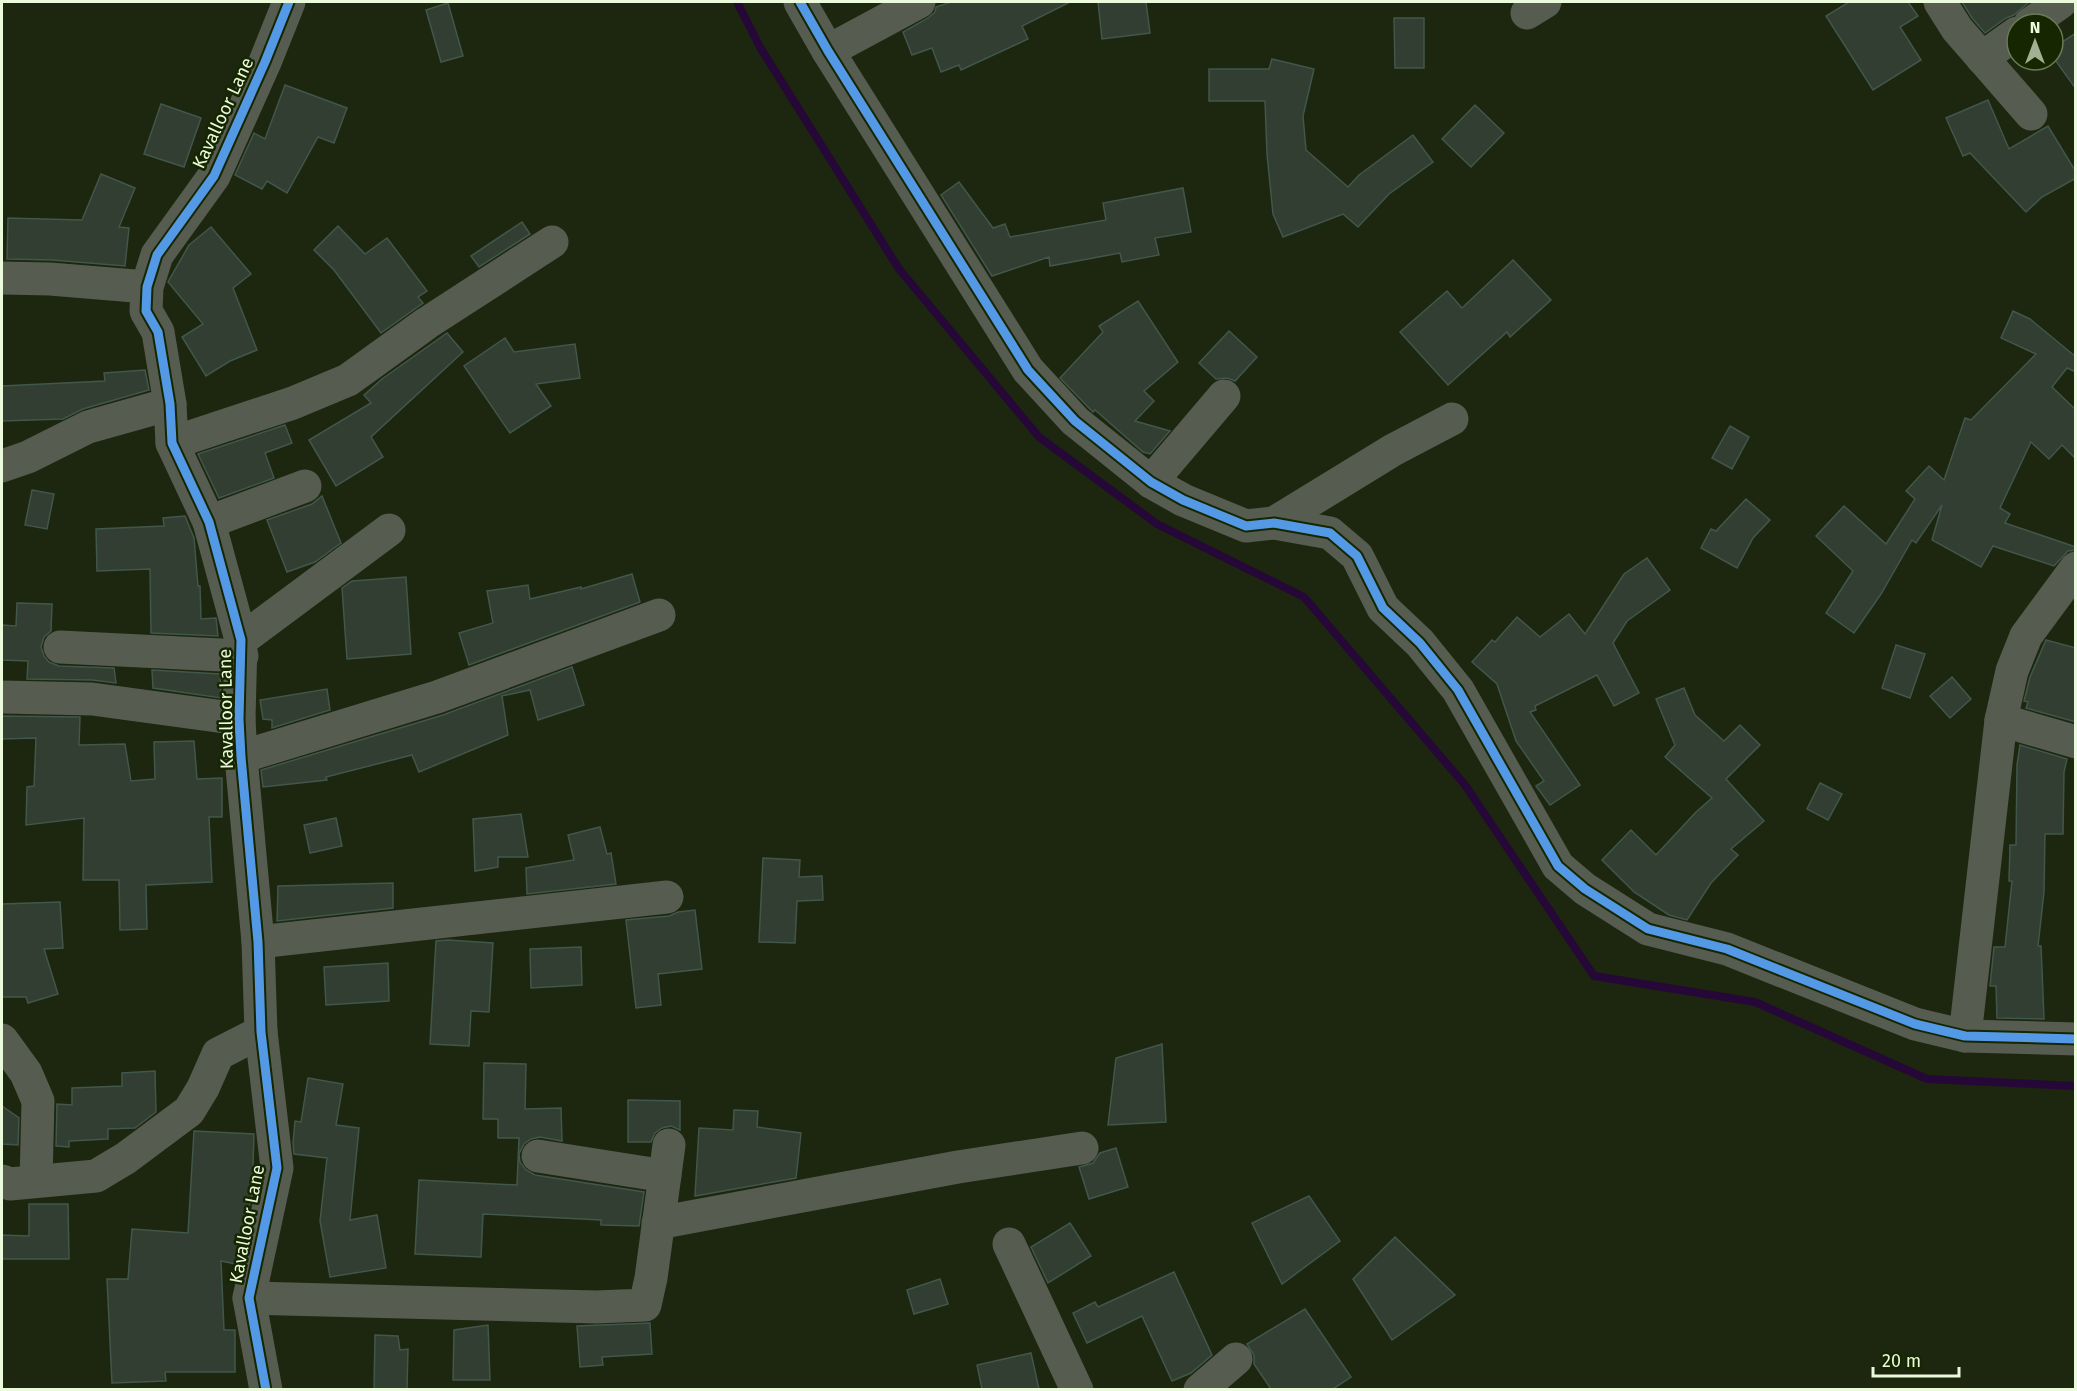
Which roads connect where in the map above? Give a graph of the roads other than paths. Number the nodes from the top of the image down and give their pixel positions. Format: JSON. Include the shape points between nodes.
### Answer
{"nodes":[{"id":1,"x":289,"y":2,"type":"edge"},
{"id":2,"x":800,"y":2,"type":"edge"},
{"id":3,"x":919,"y":2,"type":"edge"},
{"id":4,"x":1940,"y":2,"type":"edge"},
{"id":5,"x":2061,"y":2,"type":"edge"},
{"id":6,"x":2047,"y":12,"type":"edge"},
{"id":7,"x":2005,"y":42,"type":"edge"},
{"id":8,"x":828,"y":51,"type":"junction"},
{"id":9,"x":1982,"y":58,"type":"junction"},
{"id":10,"x":2031,"y":114,"type":"dead end"},
{"id":11,"x":552,"y":242,"type":"dead end"},
{"id":12,"x":2,"y":278,"type":"edge"},
{"id":13,"x":147,"y":287,"type":"junction"},
{"id":14,"x":1224,"y":396,"type":"dead end"},
{"id":15,"x":170,"y":404,"type":"junction"},
{"id":16,"x":1452,"y":419,"type":"dead end"},
{"id":17,"x":172,"y":443,"type":"junction"},
{"id":18,"x":2,"y":466,"type":"edge"},
{"id":19,"x":1151,"y":482,"type":"junction"},
{"id":20,"x":305,"y":486,"type":"dead end"},
{"id":21,"x":208,"y":522,"type":"junction"},
{"id":22,"x":1274,"y":523,"type":"junction"},
{"id":23,"x":389,"y":530,"type":"dead end"},
{"id":24,"x":2076,"y":568,"type":"edge"},
{"id":25,"x":659,"y":615,"type":"dead end"},
{"id":26,"x":60,"y":647,"type":"dead end"},
{"id":27,"x":241,"y":648,"type":"junction"},
{"id":28,"x":2,"y":697,"type":"edge"},
{"id":29,"x":239,"y":719,"type":"junction"},
{"id":30,"x":2001,"y":720,"type":"junction"},
{"id":31,"x":2076,"y":742,"type":"edge"},
{"id":32,"x":241,"y":756,"type":"junction"},
{"id":33,"x":667,"y":897,"type":"dead end"},
{"id":34,"x":258,"y":942,"type":"junction"},
{"id":35,"x":261,"y":1032,"type":"junction"},
{"id":36,"x":1965,"y":1036,"type":"junction"},
{"id":37,"x":2076,"y":1039,"type":"edge"},
{"id":38,"x":2,"y":1040,"type":"edge"},
{"id":39,"x":1082,"y":1149,"type":"dead end"},
{"id":40,"x":538,"y":1156,"type":"dead end"},
{"id":41,"x":36,"y":1181,"type":"junction"},
{"id":42,"x":2,"y":1182,"type":"edge"},
{"id":43,"x":658,"y":1222,"type":"junction"},
{"id":44,"x":1009,"y":1244,"type":"dead end"},
{"id":45,"x":249,"y":1298,"type":"junction"},
{"id":46,"x":1236,"y":1359,"type":"dead end"},
{"id":47,"x":266,"y":1389,"type":"edge"},
{"id":48,"x":1077,"y":1389,"type":"edge"},
{"id":49,"x":1200,"y":1389,"type":"edge"}],
"edges":[{"from":1,"to":13,"type":"street","name":"Kavalloor Lane","via":[[214,176],[157,255]]},
{"from":2,"to":8,"type":"street"},
{"from":3,"to":8,"type":"street"},
{"from":4,"to":9,"type":"street"},
{"from":5,"to":6,"type":"street"},
{"from":7,"to":9,"type":"street"},
{"from":8,"to":19,"type":"street","via":[[1028,370],[1075,421]]},
{"from":9,"to":10,"type":"street"},
{"from":11,"to":17,"type":"street","via":[[348,380]]},
{"from":12,"to":13,"type":"street"},
{"from":13,"to":15,"type":"street","name":"Kavalloor Lane","via":[[146,311],[159,332]]},
{"from":14,"to":19,"type":"street"},
{"from":15,"to":17,"type":"street","name":"Kavalloor Lane"},
{"from":15,"to":18,"type":"street","via":[[88,427]]},
{"from":16,"to":22,"type":"street"},
{"from":17,"to":21,"type":"street","name":"Kavalloor Lane"},
{"from":19,"to":22,"type":"street","via":[[1246,526]]},
{"from":20,"to":21,"type":"street"},
{"from":21,"to":27,"type":"street","name":"Kavalloor Lane"},
{"from":22,"to":36,"type":"street","via":[[1329,534],[1357,556],[1383,608],[1420,643],[1458,690],[1558,866],[1585,889],[1648,929],[1727,949],[1915,1024]]},
{"from":23,"to":27,"type":"street"},
{"from":24,"to":30,"type":"street","via":[[2026,636],[2012,671]]},
{"from":25,"to":32,"type":"street","via":[[437,697]]},
{"from":26,"to":27,"type":"street"},
{"from":27,"to":29,"type":"street","name":"Kavalloor Lane"},
{"from":28,"to":29,"type":"street","via":[[92,699]]},
{"from":29,"to":32,"type":"street","name":"Kavalloor Lane"},
{"from":30,"to":31,"type":"street"},
{"from":30,"to":36,"type":"street"},
{"from":32,"to":34,"type":"street","name":"Kavalloor Lane"},
{"from":33,"to":34,"type":"street"},
{"from":34,"to":35,"type":"street","name":"Kavalloor Lane"},
{"from":35,"to":41,"type":"street","via":[[219,1054],[189,1112],[126,1158],[96,1176]]},
{"from":35,"to":45,"type":"street","name":"Kavalloor Lane","via":[[277,1168]]},
{"from":36,"to":37,"type":"street"},
{"from":38,"to":41,"type":"street","via":[[26,1072],[38,1101]]},
{"from":39,"to":43,"type":"street","via":[[958,1167]]},
{"from":40,"to":43,"type":"street","via":[[667,1161]]},
{"from":41,"to":42,"type":"street"},
{"from":43,"to":45,"type":"street","via":[[645,1305]]},
{"from":44,"to":48,"type":"street"},
{"from":45,"to":47,"type":"street","name":"Kavalloor Lane"},
{"from":46,"to":49,"type":"street"}]}
